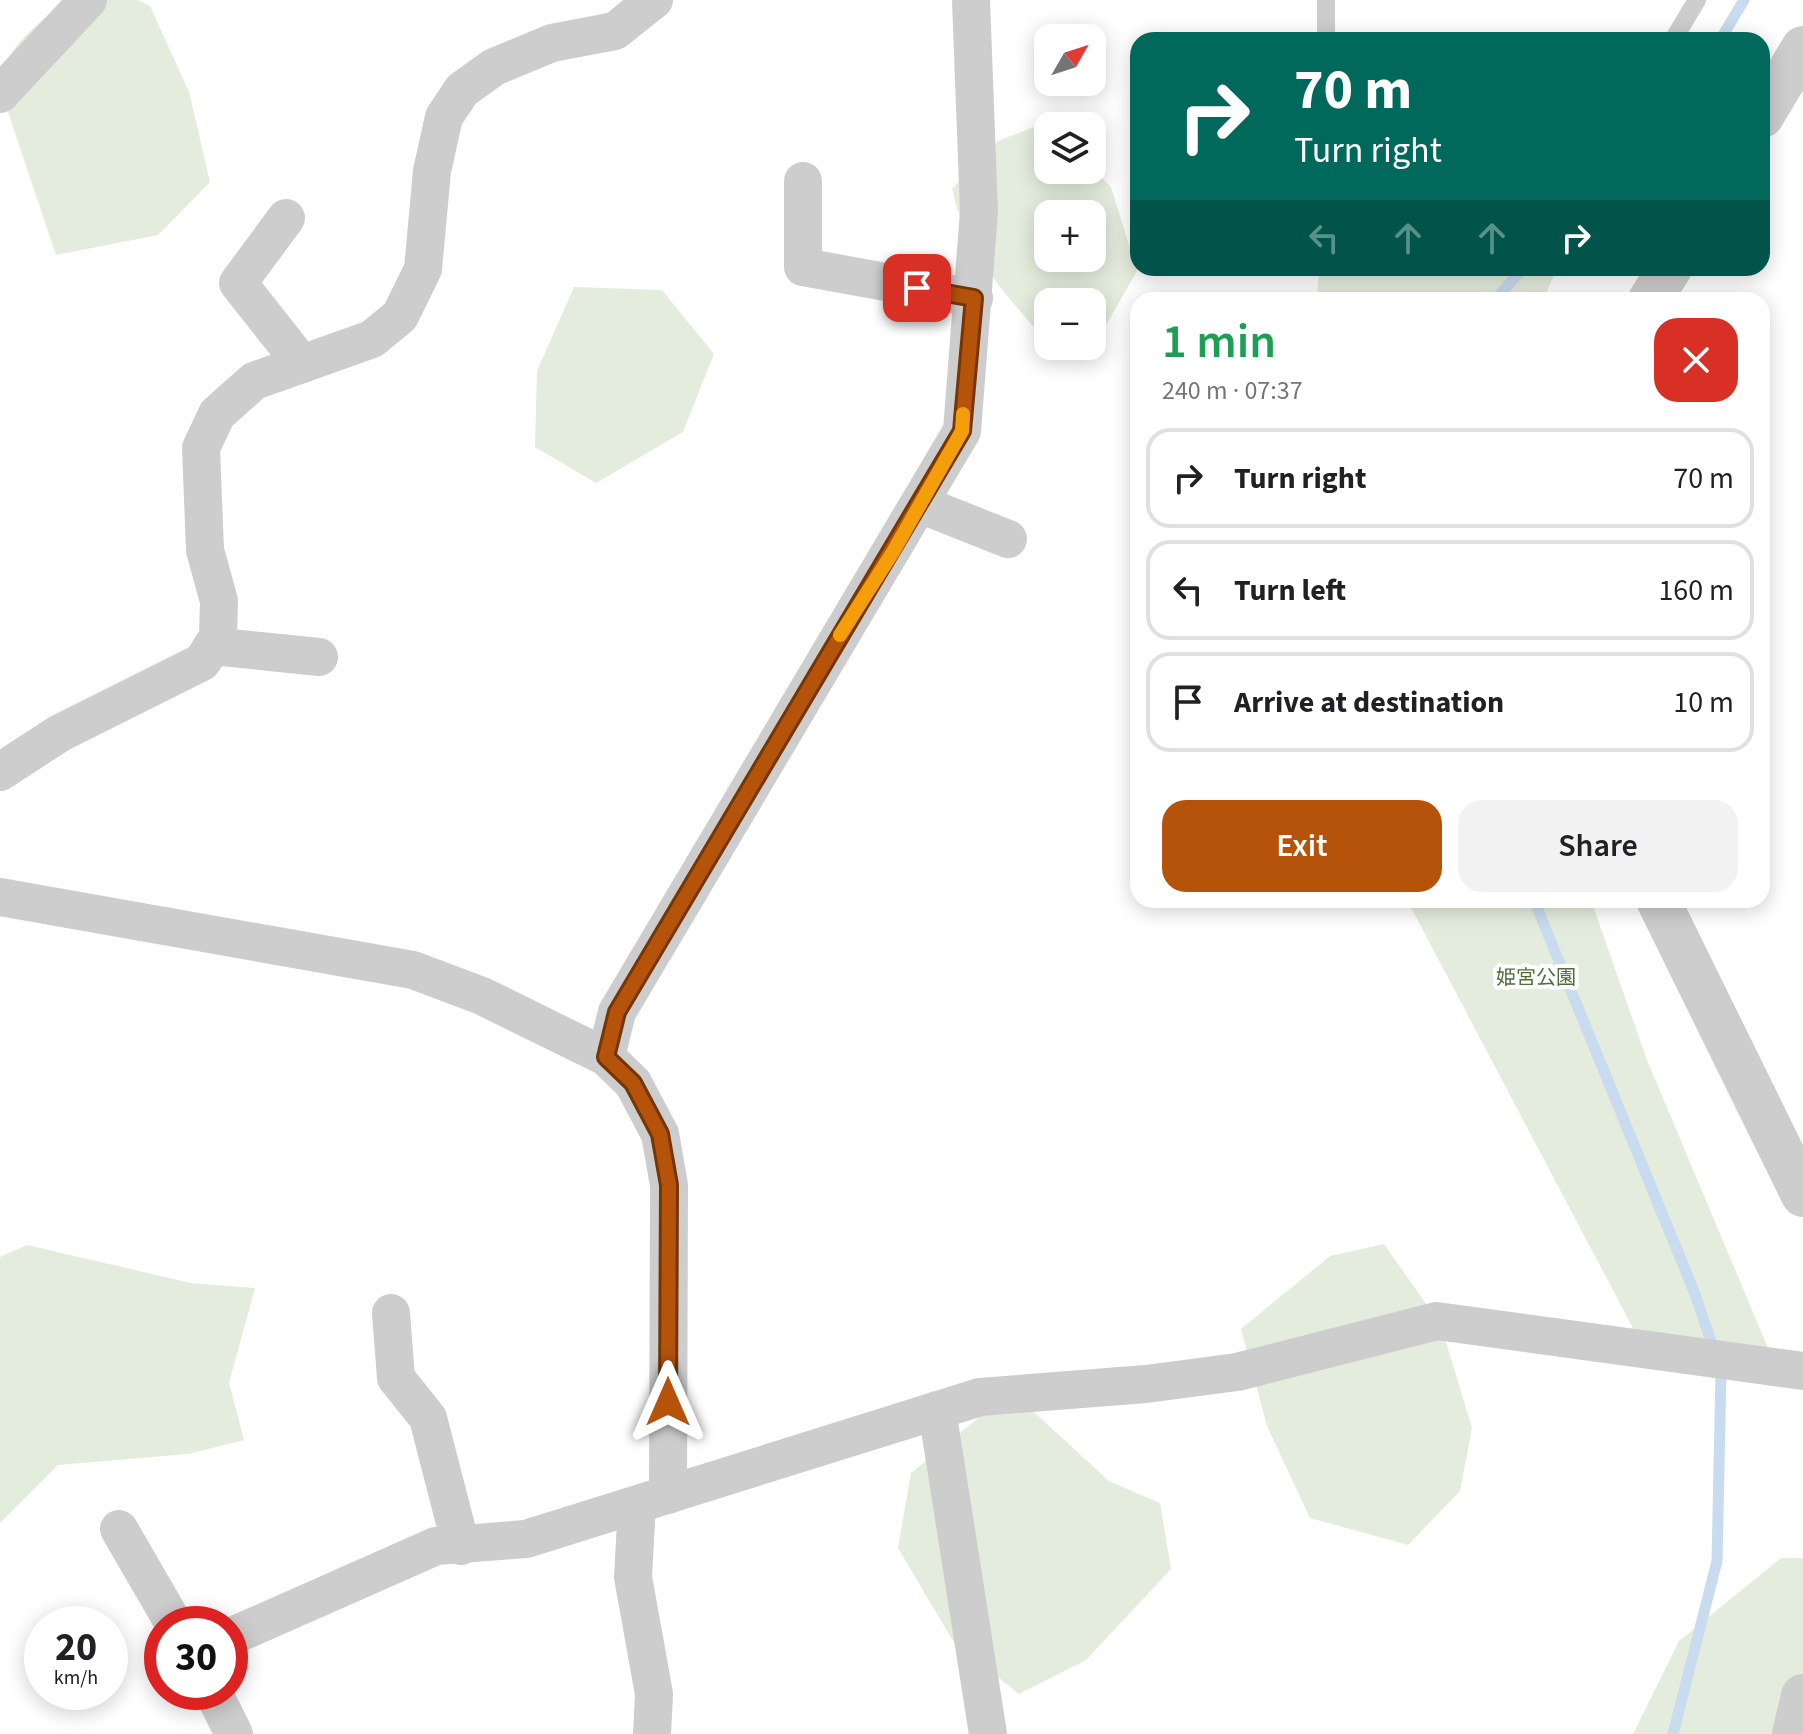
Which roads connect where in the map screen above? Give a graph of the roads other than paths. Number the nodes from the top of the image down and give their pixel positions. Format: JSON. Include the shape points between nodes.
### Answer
{"nodes":[{"id":1,"x":88,"y":0,"type":"edge"},
{"id":2,"x":654,"y":0,"type":"edge"},
{"id":3,"x":971,"y":0,"type":"edge"},
{"id":4,"x":1326,"y":0,"type":"edge"},
{"id":5,"x":1697,"y":0,"type":"edge"},
{"id":6,"x":1326,"y":32,"type":"edge"},
{"id":7,"x":1678,"y":32,"type":"edge"},
{"id":8,"x":1803,"y":48,"type":"edge"},
{"id":9,"x":0,"y":94,"type":"edge"},
{"id":10,"x":1770,"y":103,"type":"edge"},
{"id":11,"x":803,"y":181,"type":"dead end"},
{"id":12,"x":286,"y":218,"type":"dead end"},
{"id":13,"x":974,"y":298,"type":"junction"},
{"id":14,"x":302,"y":364,"type":"junction"},
{"id":15,"x":920,"y":504,"type":"junction"},
{"id":16,"x":1008,"y":539,"type":"dead end"},
{"id":17,"x":212,"y":646,"type":"junction"},
{"id":18,"x":319,"y":657,"type":"dead end"},
{"id":19,"x":0,"y":772,"type":"edge"},
{"id":20,"x":0,"y":897,"type":"edge"},
{"id":21,"x":1662,"y":908,"type":"edge"},
{"id":22,"x":606,"y":1057,"type":"junction"},
{"id":23,"x":1803,"y":1195,"type":"edge"},
{"id":24,"x":391,"y":1313,"type":"dead end"},
{"id":25,"x":1803,"y":1371,"type":"edge"},
{"id":26,"x":937,"y":1410,"type":"junction"},
{"id":27,"x":652,"y":1500,"type":"junction"},
{"id":28,"x":119,"y":1529,"type":"dead end"},
{"id":29,"x":461,"y":1546,"type":"junction"},
{"id":30,"x":164,"y":1606,"type":"edge"},
{"id":31,"x":248,"y":1629,"type":"edge"},
{"id":32,"x":1803,"y":1696,"type":"edge"},
{"id":33,"x":222,"y":1710,"type":"edge"},
{"id":34,"x":234,"y":1734,"type":"edge"},
{"id":35,"x":652,"y":1734,"type":"edge"},
{"id":36,"x":988,"y":1734,"type":"edge"},
{"id":37,"x":1794,"y":1734,"type":"edge"}],
"edges":[{"from":1,"to":9,"type":"street"},
{"from":2,"to":14,"type":"street","via":[[615,31],[552,43],[494,67],[462,90],[444,117],[423,269],[400,316],[372,339]]},
{"from":3,"to":13,"type":"street","via":[[979,212]]},
{"from":4,"to":6,"type":"lane"},
{"from":5,"to":7,"type":"lane"},
{"from":8,"to":10,"type":"street"},
{"from":11,"to":13,"type":"street","via":[[803,267]]},
{"from":12,"to":14,"type":"street","via":[[238,283]]},
{"from":13,"to":15,"type":"street","via":[[962,431]]},
{"from":14,"to":17,"type":"street","via":[[254,381],[217,414],[201,448],[205,550],[219,601],[218,637]]},
{"from":15,"to":16,"type":"street"},
{"from":15,"to":22,"type":"street","via":[[617,1012]]},
{"from":17,"to":18,"type":"street"},
{"from":17,"to":19,"type":"street","via":[[202,662],[60,733]]},
{"from":20,"to":22,"type":"street","via":[[413,970],[482,996]]},
{"from":21,"to":23,"type":"street"},
{"from":22,"to":27,"type":"street","via":[[633,1083],[660,1134],[669,1185]]},
{"from":24,"to":29,"type":"street","via":[[396,1378],[428,1418]]},
{"from":25,"to":26,"type":"street","via":[[1437,1321],[1237,1372],[980,1397]]},
{"from":26,"to":27,"type":"street"},
{"from":26,"to":36,"type":"street"},
{"from":27,"to":29,"type":"street","via":[[526,1539]]},
{"from":27,"to":35,"type":"street","via":[[633,1577],[654,1694]]},
{"from":28,"to":30,"type":"street"},
{"from":29,"to":31,"type":"street","via":[[436,1546]]},
{"from":32,"to":37,"type":"street"},
{"from":33,"to":34,"type":"street"}]}
